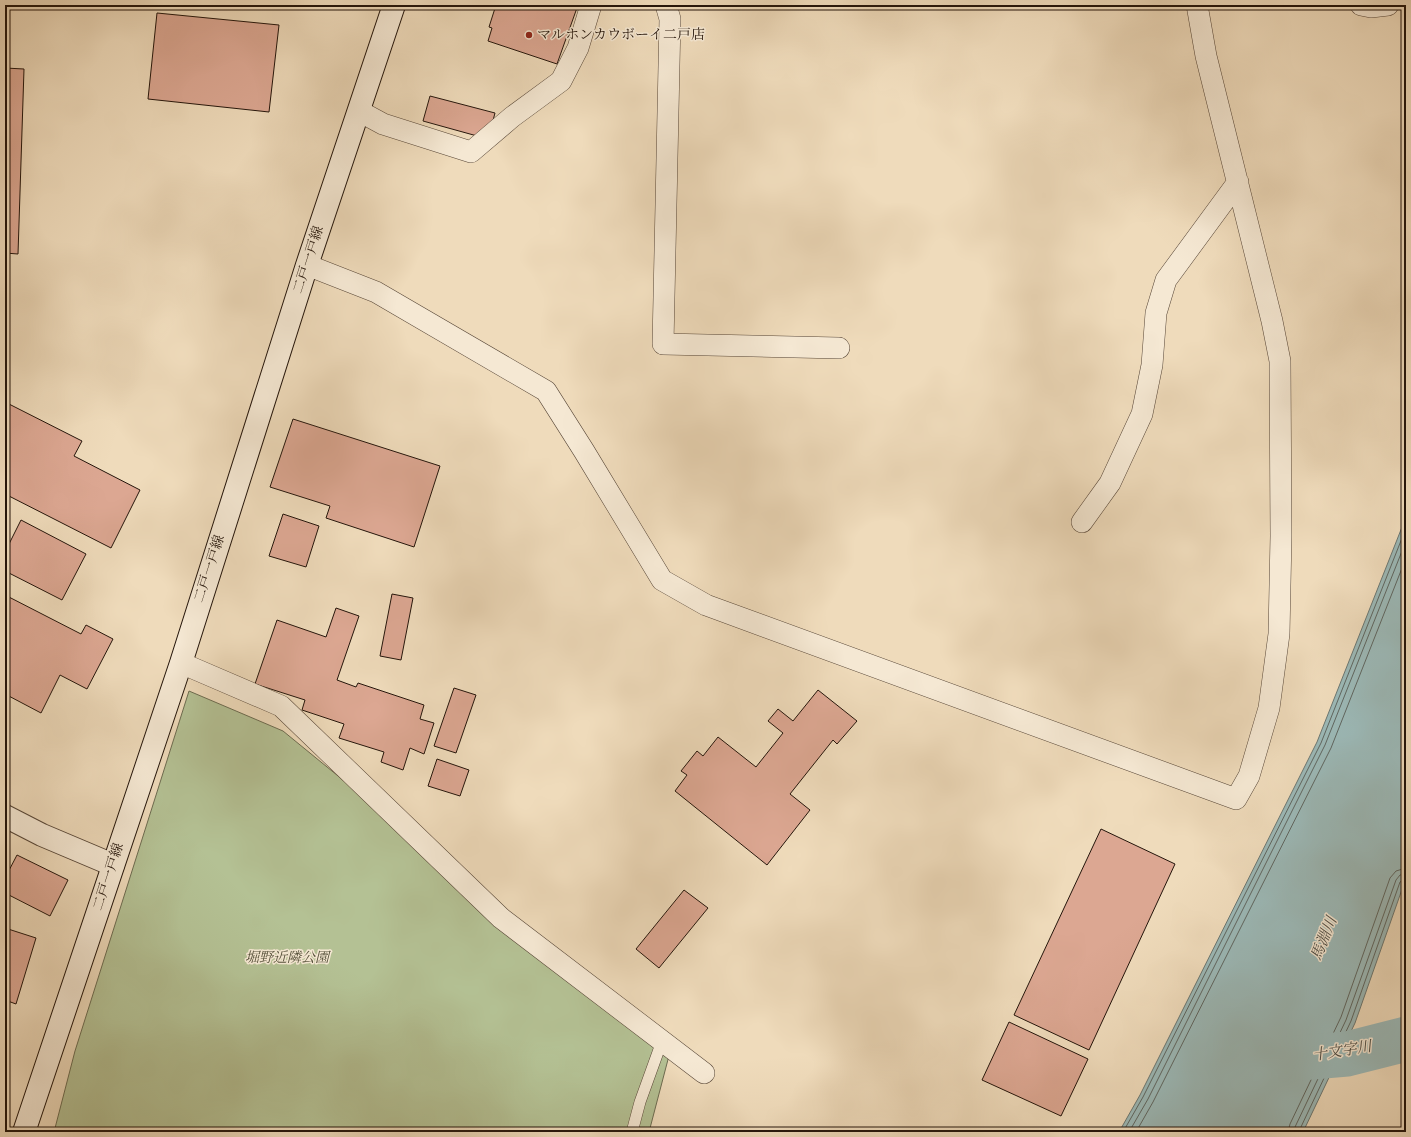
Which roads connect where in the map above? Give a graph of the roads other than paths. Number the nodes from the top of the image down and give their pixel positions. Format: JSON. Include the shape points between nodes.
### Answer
{"nodes":[{"id":1,"x":394,"y":5,"type":"edge"},
{"id":2,"x":591,"y":5,"type":"edge"},
{"id":3,"x":666,"y":5,"type":"edge"},
{"id":4,"x":1197,"y":5,"type":"edge"},
{"id":5,"x":1361,"y":5,"type":"edge"},
{"id":6,"x":1388,"y":5,"type":"edge"},
{"id":7,"x":359,"y":111,"type":"junction"},
{"id":8,"x":1238,"y":182,"type":"junction"},
{"id":9,"x":307,"y":265,"type":"junction"},
{"id":10,"x":839,"y":348,"type":"dead end"},
{"id":11,"x":1082,"y":522,"type":"dead end"},
{"id":12,"x":181,"y":663,"type":"junction"},
{"id":13,"x":5,"y":816,"type":"edge"},
{"id":14,"x":113,"y":865,"type":"junction"},
{"id":15,"x":662,"y":1040,"type":"junction"},
{"id":16,"x":704,"y":1073,"type":"dead end"},
{"id":17,"x":24,"y":1132,"type":"edge"},
{"id":18,"x":632,"y":1132,"type":"edge"}],
"edges":[{"from":1,"to":7,"type":"main road","name":"二戸一戸線"},
{"from":2,"to":7,"type":"street","via":[[578,48],[562,81],[512,117],[471,152],[383,124]]},
{"from":3,"to":10,"type":"street","via":[[670,19],[663,344]]},
{"from":4,"to":8,"type":"street","via":[[1206,56]]},
{"from":5,"to":6,"type":"street"},
{"from":7,"to":9,"type":"main road","name":"二戸一戸線"},
{"from":8,"to":9,"type":"street","via":[[1280,361],[1281,536],[1279,634],[1269,708],[1249,776],[1236,799],[706,604],[662,580],[546,391],[376,292]]},
{"from":8,"to":11,"type":"street","via":[[1166,280],[1156,313],[1152,365],[1142,414],[1110,484]]},
{"from":9,"to":12,"type":"main road","name":"二戸一戸線"},
{"from":12,"to":14,"type":"main road","name":"二戸一戸線"},
{"from":12,"to":15,"type":"street","via":[[281,706],[502,918]]},
{"from":13,"to":14,"type":"main road","via":[[42,835]]},
{"from":14,"to":17,"type":"main road","name":"二戸一戸線"},
{"from":15,"to":16,"type":"street"},
{"from":15,"to":18,"type":"lane"}]}
